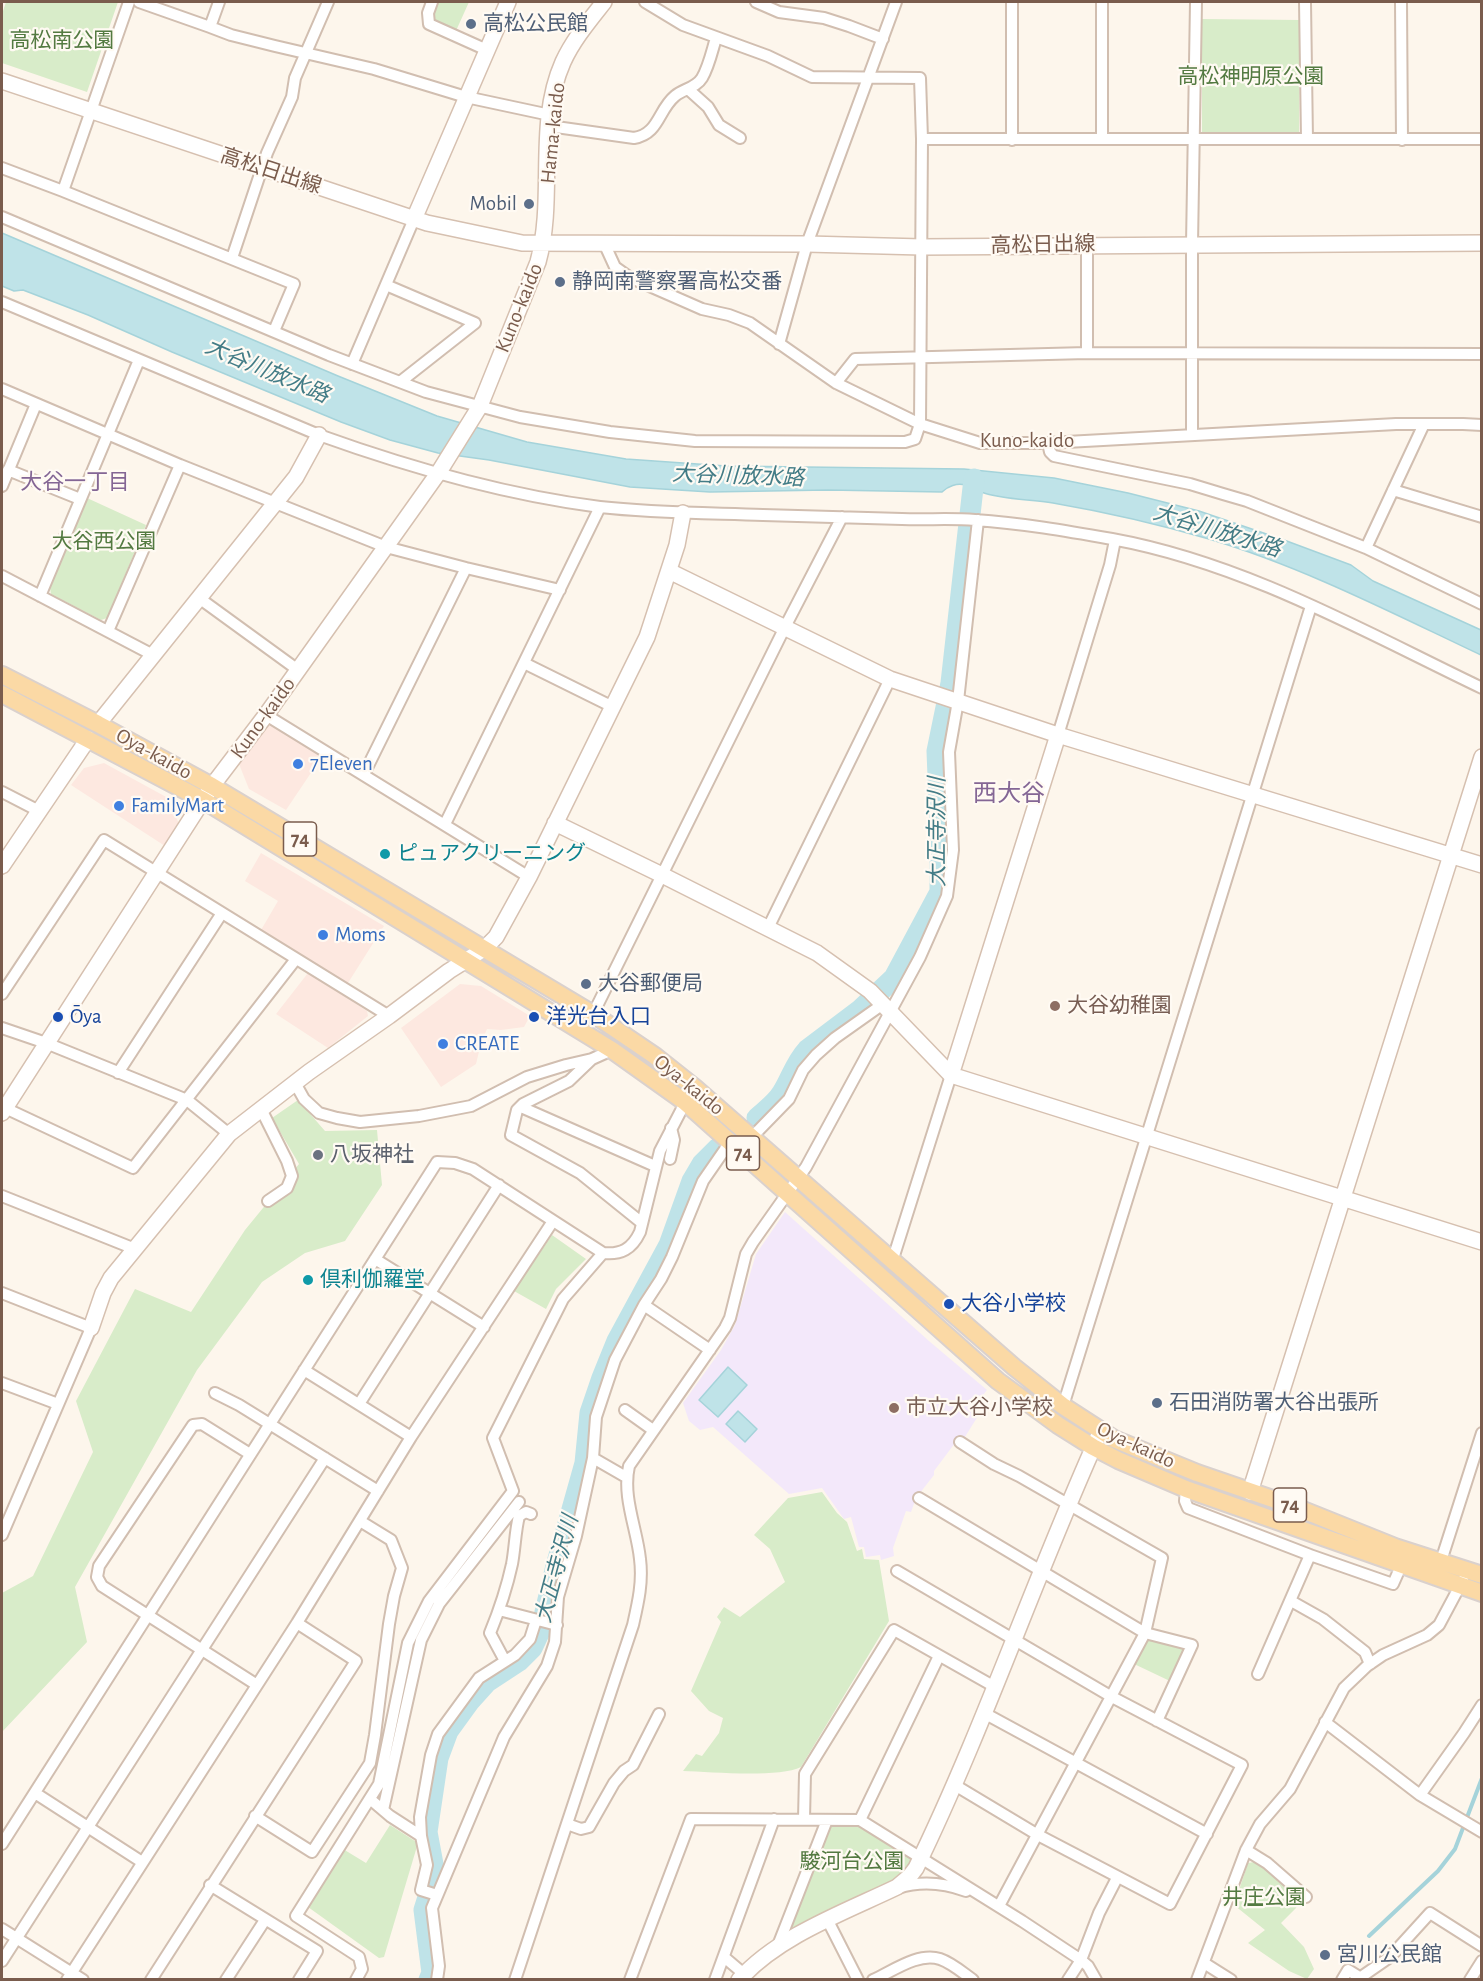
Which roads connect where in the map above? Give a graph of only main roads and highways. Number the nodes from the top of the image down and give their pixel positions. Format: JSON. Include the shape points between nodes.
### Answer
{"nodes":[{"id":1,"x":2,"y":675,"type":"edge"},
{"id":2,"x":2,"y":694,"type":"edge"},
{"id":3,"x":207,"y":793,"type":"junction"},
{"id":4,"x":1096,"y":1439,"type":"junction"},
{"id":5,"x":1470,"y":1577,"type":"edge"},
{"id":6,"x":1482,"y":1593,"type":"edge"}],
"edges":[{"from":1,"to":3,"type":"main road","name":"Oya-kaido","number":"74","via":[[98,724]]},
{"from":2,"to":3,"type":"main road","name":"Oya-kaido","number":"74","via":[[88,739]]},
{"from":3,"to":4,"type":"main road","name":"Oya-kaido","number":"74","via":[[466,961],[612,1050],[685,1102],[998,1381],[1058,1425]]},
{"from":3,"to":4,"type":"main road","name":"Oya-kaido","number":"74","via":[[484,949],[655,1056],[1005,1361],[1063,1406]]},
{"from":4,"to":5,"type":"main road","name":"Oya-kaido","number":"74","via":[[1113,1439],[1441,1561]]},
{"from":4,"to":5,"type":"main road","name":"Oya-kaido","number":"74","via":[[1118,1460],[1186,1489],[1401,1566]]},
{"from":5,"to":6,"type":"main road","name":"Oya-kaido","number":"74"}]}
